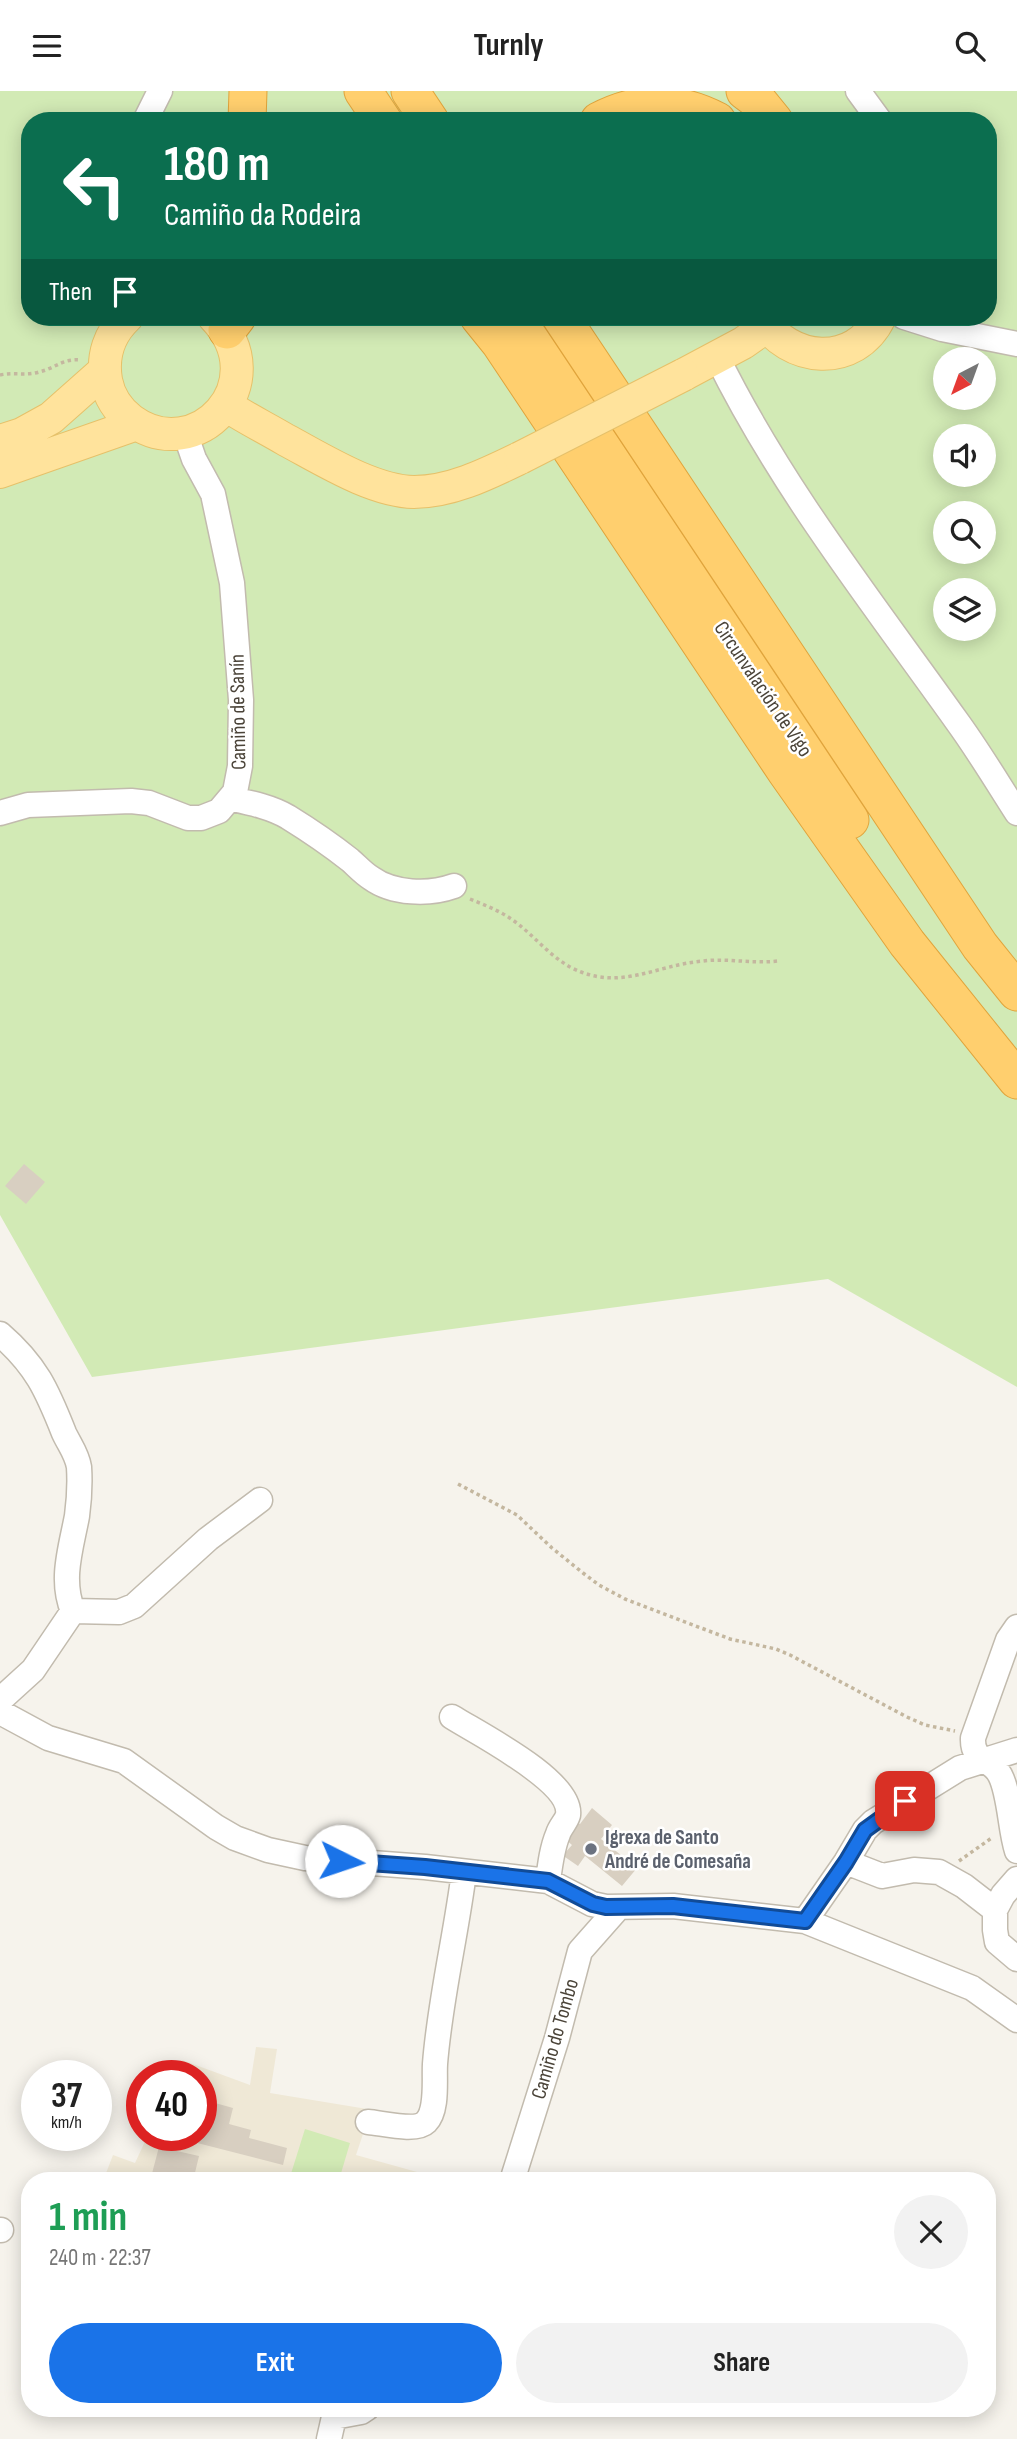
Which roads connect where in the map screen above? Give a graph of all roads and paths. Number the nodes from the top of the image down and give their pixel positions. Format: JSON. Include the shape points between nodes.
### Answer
{"nodes":[{"id":1,"x":160,"y":91,"type":"edge"},
{"id":2,"x":248,"y":91,"type":"edge"},
{"id":3,"x":363,"y":91,"type":"edge"},
{"id":4,"x":410,"y":91,"type":"edge"},
{"id":5,"x":745,"y":91,"type":"edge"},
{"id":6,"x":858,"y":91,"type":"edge"},
{"id":7,"x":150,"y":112,"type":"edge"},
{"id":8,"x":247,"y":112,"type":"edge"},
{"id":9,"x":377,"y":112,"type":"edge"},
{"id":10,"x":424,"y":112,"type":"edge"},
{"id":11,"x":618,"y":112,"type":"edge"},
{"id":12,"x":701,"y":112,"type":"edge"},
{"id":13,"x":767,"y":112,"type":"edge"},
{"id":14,"x":873,"y":112,"type":"edge"},
{"id":15,"x":120,"y":326,"type":"edge"},
{"id":16,"x":228,"y":326,"type":"edge"},
{"id":17,"x":487,"y":326,"type":"edge"},
{"id":18,"x":521,"y":326,"type":"edge"},
{"id":19,"x":567,"y":326,"type":"edge"},
{"id":20,"x":592,"y":326,"type":"edge"},
{"id":21,"x":760,"y":326,"type":"edge"},
{"id":22,"x":768,"y":326,"type":"edge"},
{"id":23,"x":874,"y":326,"type":"edge"},
{"id":24,"x":932,"y":326,"type":"edge"},
{"id":25,"x":1017,"y":344,"type":"edge"},
{"id":26,"x":717,"y":357,"type":"junction"},
{"id":27,"x":104,"y":367,"type":"junction"},
{"id":28,"x":0,"y":375,"type":"edge"},
{"id":29,"x":226,"y":405,"type":"junction"},
{"id":30,"x":137,"y":424,"type":"junction"},
{"id":31,"x":185,"y":433,"type":"junction"},
{"id":32,"x":0,"y":441,"type":"edge"},
{"id":33,"x":0,"y":472,"type":"edge"},
{"id":34,"x":737,"y":581,"type":"junction"},
{"id":35,"x":232,"y":799,"type":"junction"},
{"id":36,"x":0,"y":813,"type":"edge"},
{"id":37,"x":1017,"y":813,"type":"edge"},
{"id":38,"x":454,"y":886,"type":"joint"},
{"id":39,"x":778,"y":961,"type":"dead end"},
{"id":40,"x":1017,"y":992,"type":"edge"},
{"id":41,"x":1017,"y":1057,"type":"edge"},
{"id":42,"x":1017,"y":1080,"type":"edge"},
{"id":43,"x":0,"y":1334,"type":"edge"},
{"id":44,"x":458,"y":1484,"type":"dead end"},
{"id":45,"x":260,"y":1500,"type":"dead end"},
{"id":46,"x":74,"y":1611,"type":"junction"},
{"id":47,"x":1017,"y":1627,"type":"edge"},
{"id":48,"x":0,"y":1700,"type":"edge"},
{"id":49,"x":0,"y":1712,"type":"edge"},
{"id":50,"x":452,"y":1717,"type":"dead end"},
{"id":51,"x":973,"y":1738,"type":"junction"},
{"id":52,"x":1017,"y":1750,"type":"edge"},
{"id":53,"x":985,"y":1761,"type":"junction"},
{"id":54,"x":1010,"y":1821,"type":"junction"},
{"id":55,"x":1017,"y":1851,"type":"edge"},
{"id":56,"x":846,"y":1862,"type":"junction"},
{"id":57,"x":464,"y":1871,"type":"junction"},
{"id":58,"x":939,"y":1872,"type":"junction"},
{"id":59,"x":1017,"y":1879,"type":"edge"},
{"id":60,"x":548,"y":1881,"type":"junction"},
{"id":61,"x":618,"y":1908,"type":"junction"},
{"id":62,"x":995,"y":1910,"type":"junction"},
{"id":63,"x":805,"y":1921,"type":"junction"},
{"id":64,"x":1017,"y":1959,"type":"edge"},
{"id":65,"x":1017,"y":2020,"type":"edge"},
{"id":66,"x":368,"y":2122,"type":"dead end"},
{"id":67,"x":515,"y":2172,"type":"edge"},
{"id":68,"x":334,"y":2417,"type":"edge"},
{"id":69,"x":330,"y":2439,"type":"edge"}],
"edges":[{"from":1,"to":7,"type":"street"},
{"from":2,"to":8,"type":"highway"},
{"from":3,"to":9,"type":"highway"},
{"from":4,"to":10,"type":"highway"},
{"from":5,"to":13,"type":"highway"},
{"from":6,"to":14,"type":"street"},
{"from":11,"to":12,"type":"highway","via":[[651,104]]},
{"from":15,"to":27,"type":"main road","via":[[111,338]]},
{"from":16,"to":29,"type":"main road","via":[[238,368]]},
{"from":17,"to":42,"type":"highway","via":[[785,770],[907,943]]},
{"from":18,"to":41,"type":"highway","name":"Circunvalación de Vigo","via":[[959,983]]},
{"from":19,"to":34,"type":"highway","name":"Circunvalación de Vigo"},
{"from":20,"to":34,"type":"highway","via":[[718,524]]},
{"from":21,"to":26,"type":"main road","via":[[743,343]]},
{"from":22,"to":23,"type":"main road","via":[[786,344],[823,354],[849,348]]},
{"from":24,"to":25,"type":"street"},
{"from":26,"to":29,"type":"main road","bridge":true,"via":[[481,477],[413,492],[338,468]]},
{"from":26,"to":37,"type":"street","via":[[775,461]]},
{"from":27,"to":28,"type":"path","via":[[69,358],[35,374]]},
{"from":27,"to":30,"type":"main road","via":[[114,402]]},
{"from":27,"to":32,"type":"main road","via":[[51,418]]},
{"from":29,"to":31,"type":"main road","via":[[215,418]]},
{"from":30,"to":31,"type":"main road","via":[[160,432]]},
{"from":30,"to":33,"type":"main road"},
{"from":31,"to":35,"type":"street","name":"Camiño de Sanín","via":[[213,494],[232,583],[241,700],[239,777]]},
{"from":34,"to":40,"type":"highway","name":"Circunvalación de Vigo","via":[[980,946]]},
{"from":35,"to":36,"type":"street","name":"Camiño de Sanín","via":[[201,818],[131,801],[29,805]]},
{"from":35,"to":38,"type":"street","via":[[287,816],[388,886],[432,891]]},
{"from":38,"to":39,"type":"path","via":[[467,898],[518,923],[557,959],[588,975],[622,978],[700,961]]},
{"from":43,"to":46,"type":"street","via":[[31,1364],[42,1382],[79,1467],[67,1591]]},
{"from":44,"to":51,"type":"path","via":[[517,1515],[583,1573],[625,1598],[730,1639],[776,1649],[907,1717]]},
{"from":45,"to":46,"type":"street","via":[[208,1539],[134,1606],[119,1612]]},
{"from":46,"to":48,"type":"street","via":[[33,1670]]},
{"from":47,"to":51,"type":"street","via":[[1008,1640]]},
{"from":49,"to":57,"type":"street","via":[[48,1738],[124,1761],[216,1827],[251,1845],[305,1858]]},
{"from":50,"to":60,"type":"street","via":[[540,1773],[564,1798],[568,1817],[558,1833]]},
{"from":51,"to":53,"type":"street","via":[[974,1751]]},
{"from":52,"to":53,"type":"street"},
{"from":53,"to":54,"type":"street","via":[[1001,1776]]},
{"from":53,"to":56,"type":"street","via":[[960,1768],[873,1822]]},
{"from":54,"to":55,"type":"street"},
{"from":54,"to":58,"type":"path","via":[[962,1860]]},
{"from":56,"to":58,"type":"street","via":[[882,1876],[914,1870]]},
{"from":56,"to":63,"type":"street"},
{"from":57,"to":60,"type":"street"},
{"from":57,"to":66,"type":"street","via":[[438,2025],[432,2113],[424,2125],[416,2127]]},
{"from":58,"to":62,"type":"street"},
{"from":59,"to":62,"type":"street"},
{"from":60,"to":61,"type":"street","via":[[593,1904]]},
{"from":61,"to":63,"type":"street","via":[[673,1906]]},
{"from":61,"to":67,"type":"street","name":"Camiño do Tombo","via":[[580,1951]]},
{"from":62,"to":64,"type":"street","via":[[997,1942]]},
{"from":63,"to":65,"type":"street","via":[[972,1988]]},
{"from":68,"to":69,"type":"street"}]}
